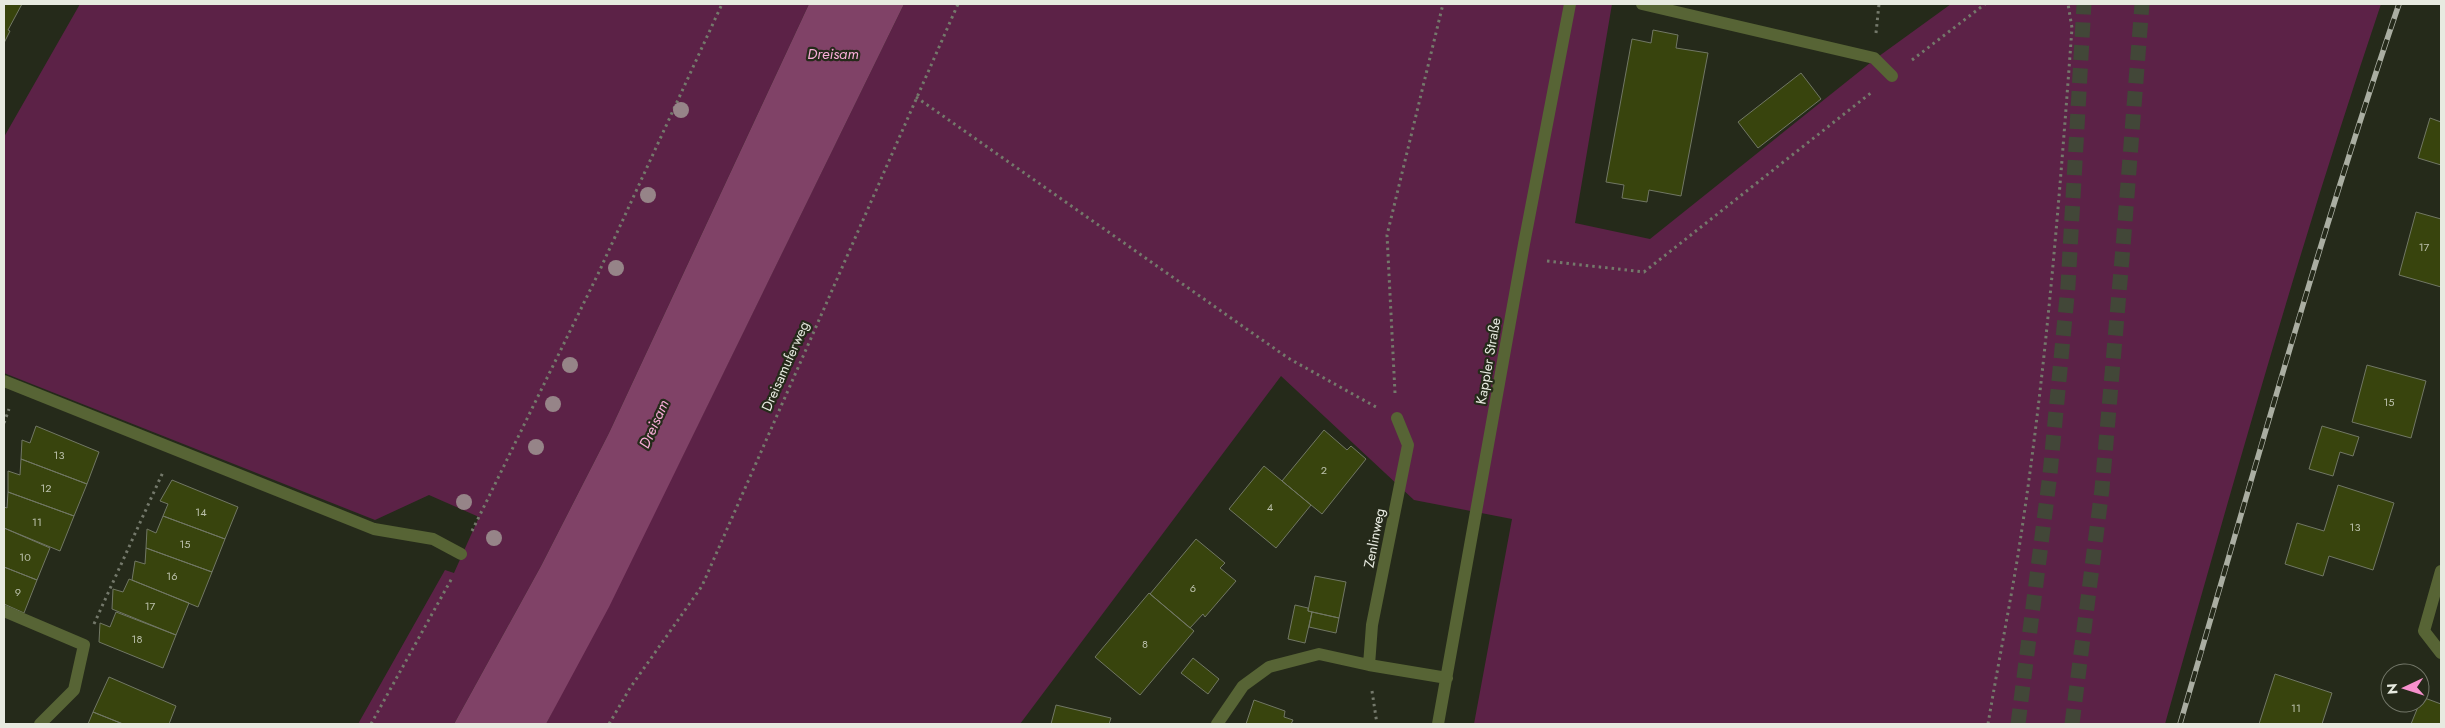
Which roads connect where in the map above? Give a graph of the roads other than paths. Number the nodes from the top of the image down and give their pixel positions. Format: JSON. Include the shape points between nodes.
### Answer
{"nodes":[{"id":1,"x":1570,"y":4,"type":"edge"},
{"id":2,"x":1642,"y":4,"type":"edge"},
{"id":3,"x":1892,"y":76,"type":"road end"},
{"id":4,"x":4,"y":381,"type":"edge"},
{"id":5,"x":1397,"y":418,"type":"road end"},
{"id":6,"x":461,"y":554,"type":"road end"},
{"id":7,"x":2441,"y":571,"type":"edge"},
{"id":8,"x":4,"y":611,"type":"edge"},
{"id":9,"x":2441,"y":653,"type":"edge"},
{"id":10,"x":1368,"y":665,"type":"junction"},
{"id":11,"x":1447,"y":678,"type":"junction"},
{"id":12,"x":40,"y":724,"type":"edge"},
{"id":13,"x":1217,"y":724,"type":"edge"},
{"id":14,"x":1438,"y":724,"type":"edge"}],
"edges":[{"from":1,"to":11,"type":"street","name":"Kappler Straße"},
{"from":2,"to":3,"type":"street","via":[[1874,58]]},
{"from":4,"to":6,"type":"street","via":[[374,529],[433,540]]},
{"from":5,"to":10,"type":"street","name":"Zenlinweg","via":[[1408,444],[1372,625]]},
{"from":7,"to":9,"type":"street","via":[[2424,631]]},
{"from":8,"to":12,"type":"street","via":[[84,645],[74,690]]},
{"from":10,"to":11,"type":"street"},
{"from":10,"to":13,"type":"street","via":[[1319,654],[1270,668],[1243,686]]},
{"from":11,"to":14,"type":"street","name":"Kappler Straße"}]}
